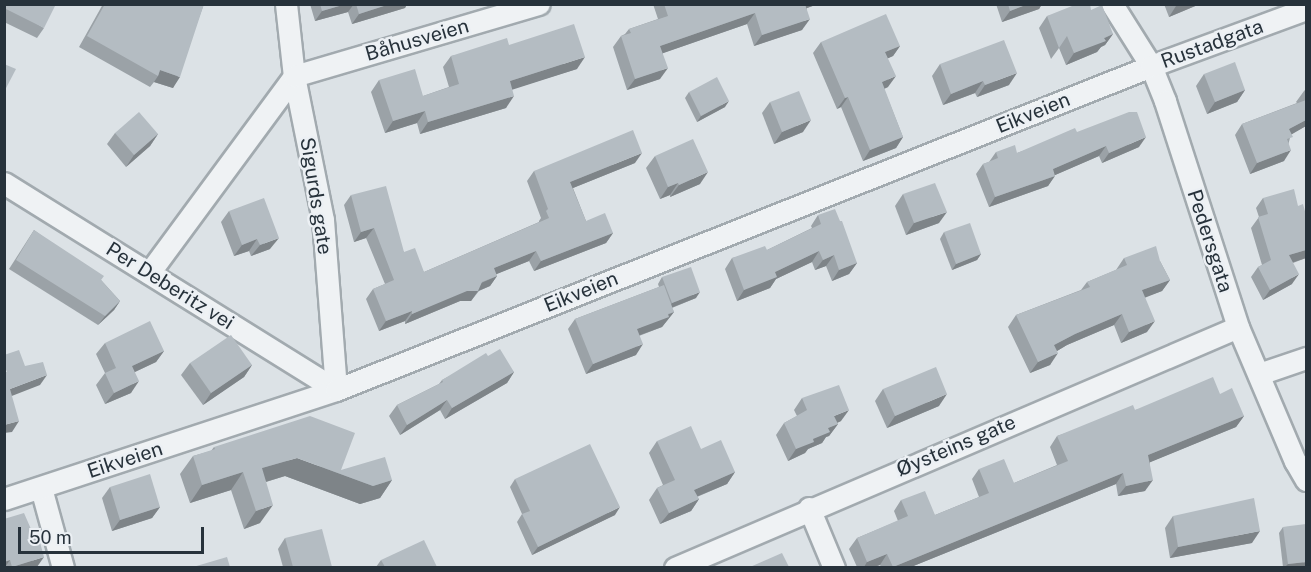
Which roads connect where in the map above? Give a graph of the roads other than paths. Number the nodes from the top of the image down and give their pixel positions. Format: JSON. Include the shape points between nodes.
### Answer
{"nodes":[{"id":1,"x":286,"y":4,"type":"edge"},
{"id":2,"x":539,"y":4,"type":"edge"},
{"id":3,"x":1112,"y":4,"type":"edge"},
{"id":4,"x":1306,"y":9,"type":"edge"},
{"id":5,"x":1151,"y":66,"type":"junction"},
{"id":6,"x":294,"y":76,"type":"junction"},
{"id":7,"x":4,"y":183,"type":"edge"},
{"id":8,"x":149,"y":273,"type":"junction"},
{"id":9,"x":1238,"y":327,"type":"junction"},
{"id":10,"x":1306,"y":358,"type":"edge"},
{"id":11,"x":1259,"y":374,"type":"junction"},
{"id":12,"x":336,"y":390,"type":"junction"},
{"id":13,"x":1306,"y":480,"type":"edge"},
{"id":14,"x":41,"y":488,"type":"junction"},
{"id":15,"x":4,"y":499,"type":"edge"},
{"id":16,"x":808,"y":508,"type":"junction"},
{"id":17,"x":63,"y":567,"type":"edge"},
{"id":18,"x":675,"y":567,"type":"edge"},
{"id":19,"x":834,"y":567,"type":"edge"}],
"edges":[{"from":1,"to":6,"type":"street","name":"Sigurds gate"},
{"from":2,"to":6,"type":"street","name":"Båhusveien"},
{"from":3,"to":5,"type":"street","name":"Pedersgata"},
{"from":4,"to":5,"type":"street","name":"Rustadgata"},
{"from":5,"to":9,"type":"street","name":"Pedersgata","via":[[1166,101]]},
{"from":5,"to":12,"type":"street","name":"Eikveien"},
{"from":6,"to":8,"type":"street"},
{"from":6,"to":12,"type":"street","name":"Sigurds gate","via":[[323,220]]},
{"from":7,"to":8,"type":"street","name":"Per Deberitz vei"},
{"from":8,"to":12,"type":"street","name":"Per Deberitz vei"},
{"from":9,"to":11,"type":"street","name":"Pedersgata"},
{"from":9,"to":16,"type":"street","name":"Øysteins gate"},
{"from":10,"to":11,"type":"street"},
{"from":11,"to":13,"type":"street","name":"Pedersgata"},
{"from":12,"to":14,"type":"street","name":"Eikveien"},
{"from":14,"to":15,"type":"street","name":"Eikveien"},
{"from":14,"to":17,"type":"street"},
{"from":16,"to":18,"type":"street","name":"Øysteins gate"},
{"from":16,"to":19,"type":"street"}]}
